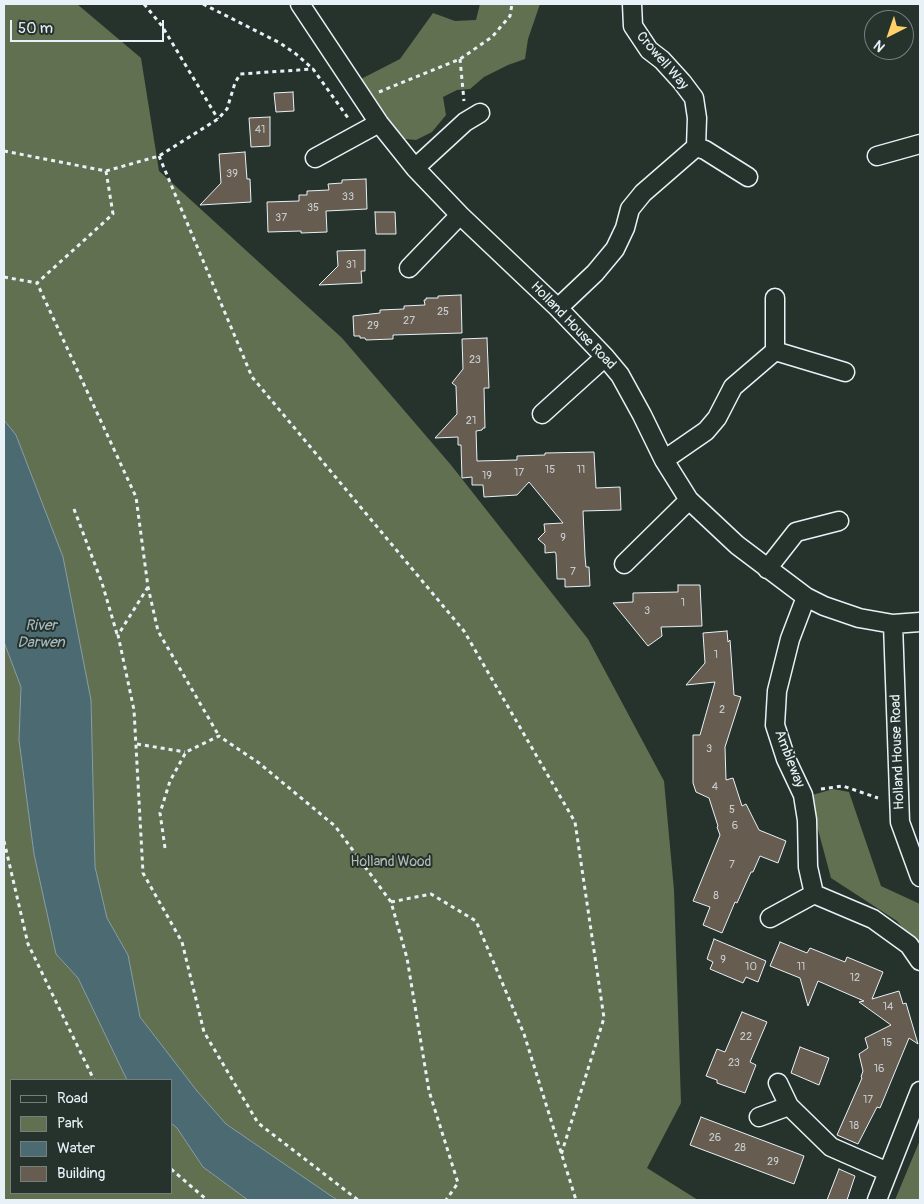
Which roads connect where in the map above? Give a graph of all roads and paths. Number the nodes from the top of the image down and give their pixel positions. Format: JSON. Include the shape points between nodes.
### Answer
{"nodes":[{"id":1,"x":144,"y":4,"type":"edge"},
{"id":2,"x":203,"y":4,"type":"edge"},
{"id":3,"x":300,"y":4,"type":"edge"},
{"id":4,"x":512,"y":4,"type":"edge"},
{"id":5,"x":632,"y":4,"type":"edge"},
{"id":6,"x":460,"y":59,"type":"junction"},
{"id":7,"x":312,"y":69,"type":"junction"},
{"id":8,"x":362,"y":98,"type":"junction"},
{"id":9,"x":473,"y":118,"type":"joint"},
{"id":10,"x":218,"y":119,"type":"junction"},
{"id":11,"x":379,"y":123,"type":"junction"},
{"id":12,"x":360,"y":134,"type":"junction"},
{"id":13,"x":920,"y":144,"type":"edge"},
{"id":14,"x":696,"y":148,"type":"junction"},
{"id":15,"x":4,"y":150,"type":"edge"},
{"id":16,"x":159,"y":156,"type":"junction"},
{"id":17,"x":878,"y":156,"type":"dead end"},
{"id":18,"x":315,"y":158,"type":"dead end"},
{"id":19,"x":415,"y":168,"type":"junction"},
{"id":20,"x":106,"y":170,"type":"junction"},
{"id":21,"x":748,"y":177,"type":"dead end"},
{"id":22,"x":460,"y":215,"type":"junction"},
{"id":23,"x":409,"y":268,"type":"dead end"},
{"id":24,"x":4,"y":277,"type":"edge"},
{"id":25,"x":37,"y":283,"type":"junction"},
{"id":26,"x":775,"y":298,"type":"dead end"},
{"id":27,"x":558,"y":308,"type":"junction"},
{"id":28,"x":775,"y":351,"type":"junction"},
{"id":29,"x":605,"y":357,"type":"junction"},
{"id":30,"x":845,"y":372,"type":"dead end"},
{"id":31,"x":542,"y":414,"type":"dead end"},
{"id":32,"x":664,"y":460,"type":"junction"},
{"id":33,"x":689,"y":500,"type":"junction"},
{"id":34,"x":74,"y":509,"type":"dead end"},
{"id":35,"x":839,"y":521,"type":"dead end"},
{"id":36,"x":624,"y":564,"type":"dead end"},
{"id":37,"x":767,"y":569,"type":"junction"},
{"id":38,"x":148,"y":587,"type":"junction"},
{"id":39,"x":806,"y":597,"type":"junction"},
{"id":40,"x":920,"y":622,"type":"edge"},
{"id":41,"x":893,"y":624,"type":"junction"},
{"id":42,"x":118,"y":634,"type":"junction"},
{"id":43,"x":219,"y":736,"type":"junction"},
{"id":44,"x":136,"y":744,"type":"junction"},
{"id":45,"x":186,"y":752,"type":"junction"},
{"id":46,"x":803,"y":795,"type":"junction"},
{"id":47,"x":878,"y":798,"type":"dead end"},
{"id":48,"x":4,"y":841,"type":"edge"},
{"id":49,"x":165,"y":848,"type":"dead end"},
{"id":50,"x":920,"y":877,"type":"edge"},
{"id":51,"x":814,"y":894,"type":"junction"},
{"id":52,"x":391,"y":902,"type":"junction"},
{"id":53,"x":770,"y":918,"type":"dead end"},
{"id":54,"x":920,"y":962,"type":"edge"},
{"id":55,"x":94,"y":1079,"type":"edge"},
{"id":56,"x":778,"y":1083,"type":"dead end"},
{"id":57,"x":920,"y":1091,"type":"edge"},
{"id":58,"x":789,"y":1106,"type":"junction"},
{"id":59,"x":759,"y":1116,"type":"dead end"},
{"id":60,"x":562,"y":1155,"type":"junction"},
{"id":61,"x":172,"y":1170,"type":"edge"},
{"id":62,"x":888,"y":1172,"type":"junction"},
{"id":63,"x":207,"y":1200,"type":"edge"},
{"id":64,"x":358,"y":1200,"type":"edge"},
{"id":65,"x":446,"y":1200,"type":"edge"},
{"id":66,"x":576,"y":1200,"type":"edge"},
{"id":67,"x":877,"y":1200,"type":"edge"}],
"edges":[{"from":1,"to":10,"type":"path","via":[[162,26]]},
{"from":2,"to":7,"type":"path","via":[[280,43]]},
{"from":3,"to":8,"type":"street","name":"Holland House Road"},
{"from":4,"to":6,"type":"path","via":[[510,16],[492,37]]},
{"from":5,"to":14,"type":"street","name":"Crowell Way","via":[[633,26],[648,50],[662,60],[694,98]]},
{"from":6,"to":8,"type":"path"},
{"from":6,"to":9,"type":"path"},
{"from":7,"to":10,"type":"path","via":[[240,74],[227,109]]},
{"from":7,"to":12,"type":"path"},
{"from":8,"to":11,"type":"street","name":"Holland House Road"},
{"from":9,"to":19,"type":"street"},
{"from":10,"to":16,"type":"path"},
{"from":11,"to":12,"type":"street"},
{"from":11,"to":19,"type":"street","name":"Holland House Road"},
{"from":12,"to":18,"type":"street"},
{"from":13,"to":17,"type":"street"},
{"from":14,"to":21,"type":"street","via":[[705,150]]},
{"from":14,"to":27,"type":"street","via":[[643,193],[630,209],[615,249]]},
{"from":15,"to":20,"type":"path"},
{"from":16,"to":20,"type":"path"},
{"from":16,"to":60,"type":"path","via":[[252,377],[464,631],[575,822],[604,1018]]},
{"from":19,"to":22,"type":"street","name":"Holland House Road"},
{"from":20,"to":25,"type":"path","via":[[113,214]]},
{"from":22,"to":23,"type":"street"},
{"from":22,"to":27,"type":"street","name":"Holland House Road"},
{"from":24,"to":25,"type":"path"},
{"from":25,"to":38,"type":"path","via":[[136,497]]},
{"from":26,"to":28,"type":"street"},
{"from":27,"to":29,"type":"street","name":"Holland House Road"},
{"from":28,"to":30,"type":"street"},
{"from":28,"to":32,"type":"street","via":[[733,387],[717,418],[706,431]]},
{"from":29,"to":31,"type":"street"},
{"from":29,"to":32,"type":"street","name":"Holland House Road","via":[[620,375]]},
{"from":32,"to":33,"type":"street","name":"Holland House Road"},
{"from":33,"to":36,"type":"street"},
{"from":33,"to":37,"type":"street","name":"Holland House Road"},
{"from":34,"to":42,"type":"path"},
{"from":35,"to":37,"type":"street","via":[[796,532]]},
{"from":37,"to":39,"type":"street","name":"Holland House Road"},
{"from":38,"to":42,"type":"path"},
{"from":38,"to":43,"type":"path","via":[[158,631]]},
{"from":39,"to":41,"type":"street","name":"Holland House Road","via":[[852,616]]},
{"from":39,"to":46,"type":"street","name":"Ambleway","via":[[790,639],[777,691],[776,725],[786,759]]},
{"from":40,"to":41,"type":"street","name":"Holland House Road"},
{"from":41,"to":50,"type":"street","name":"Holland House Road","via":[[900,822]]},
{"from":42,"to":44,"type":"path","via":[[134,710]]},
{"from":43,"to":45,"type":"path"},
{"from":43,"to":52,"type":"path","via":[[259,763],[335,826]]},
{"from":44,"to":45,"type":"path"},
{"from":44,"to":64,"type":"path","via":[[144,873],[182,942],[204,1032],[258,1123]]},
{"from":45,"to":49,"type":"path","via":[[170,781],[160,813]]},
{"from":46,"to":47,"type":"path","via":[[843,786]]},
{"from":46,"to":51,"type":"street","name":"Ambleway","via":[[808,867]]},
{"from":48,"to":55,"type":"path","via":[[28,944]]},
{"from":51,"to":53,"type":"street"},
{"from":51,"to":54,"type":"street","via":[[873,919],[909,946]]},
{"from":52,"to":60,"type":"path","via":[[431,894],[476,921],[524,1034]]},
{"from":52,"to":65,"type":"path","via":[[407,958],[429,1091],[458,1183]]},
{"from":56,"to":58,"type":"street"},
{"from":57,"to":62,"type":"street"},
{"from":58,"to":59,"type":"street"},
{"from":58,"to":62,"type":"street","via":[[831,1147]]},
{"from":60,"to":66,"type":"path"},
{"from":61,"to":63,"type":"path"},
{"from":62,"to":67,"type":"street"}]}
